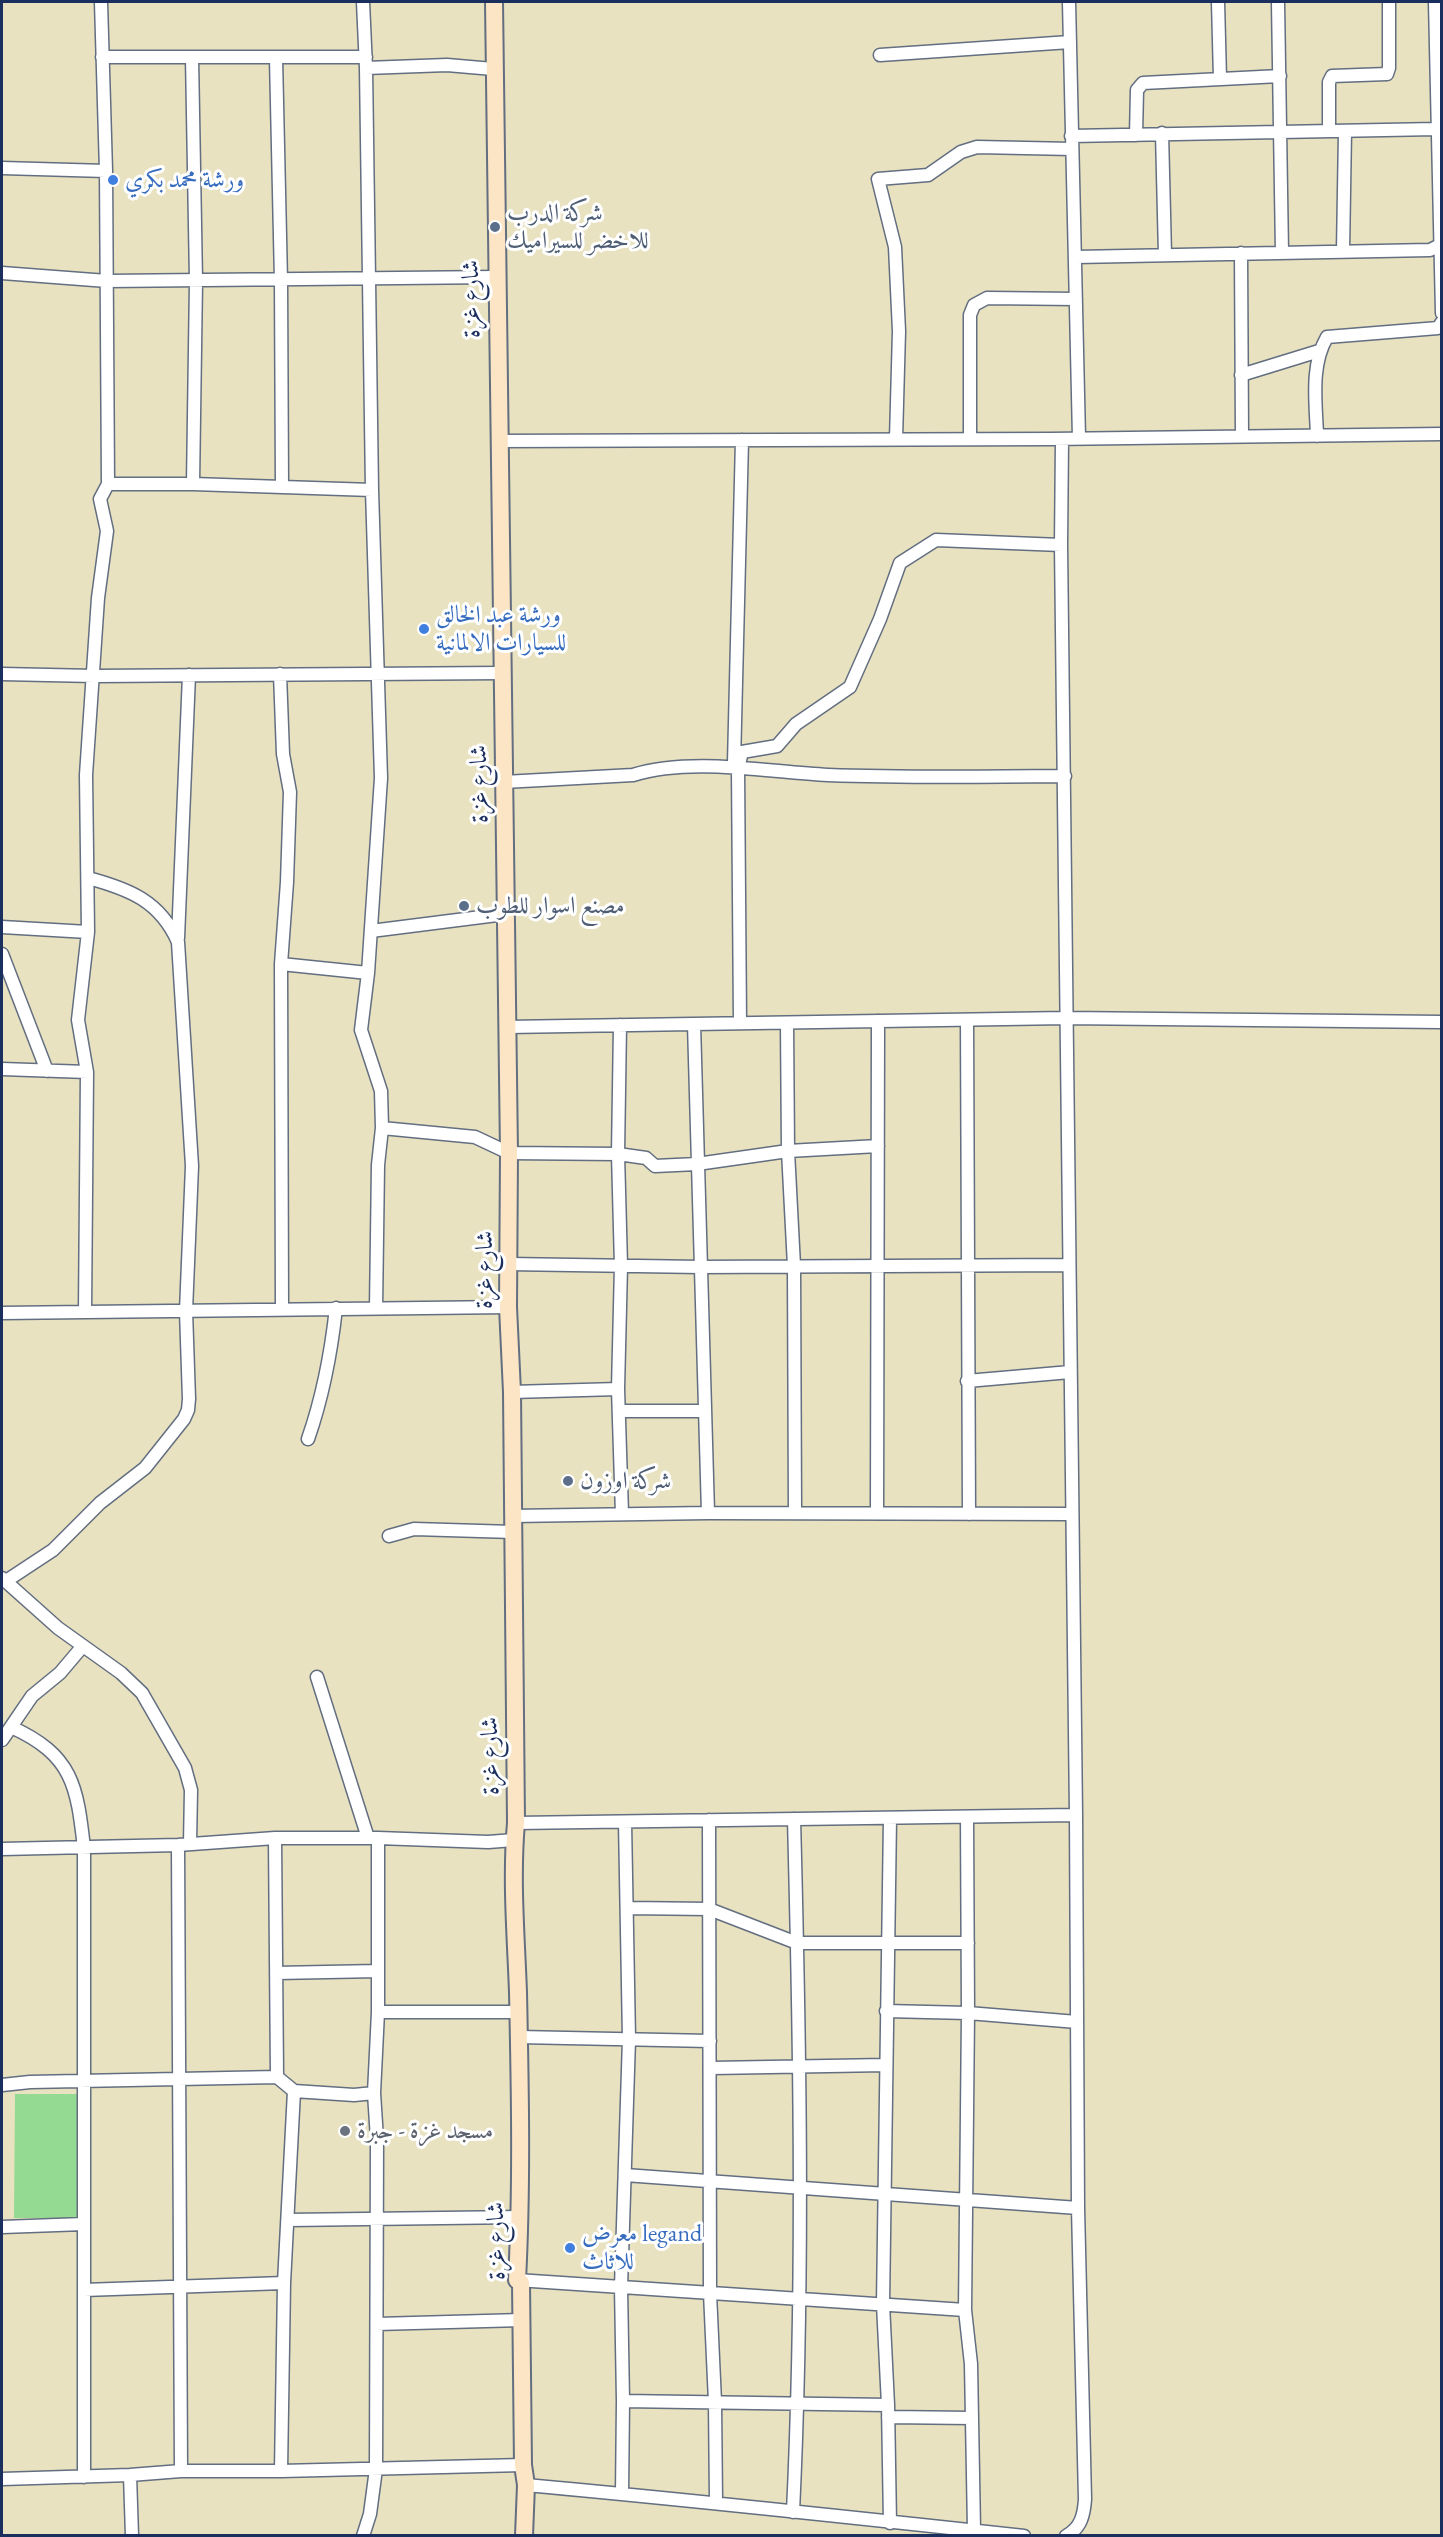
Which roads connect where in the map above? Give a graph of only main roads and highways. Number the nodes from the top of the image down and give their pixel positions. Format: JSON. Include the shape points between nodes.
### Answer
{"nodes":[{"id":1,"x":494,"y":2,"type":"edge"},
{"id":2,"x":524,"y":2535,"type":"edge"}],
"edges":[{"from":1,"to":2,"type":"main road","name":"شارع غزة","via":[[519,2037],[517,2280],[521,2283]]}]}
